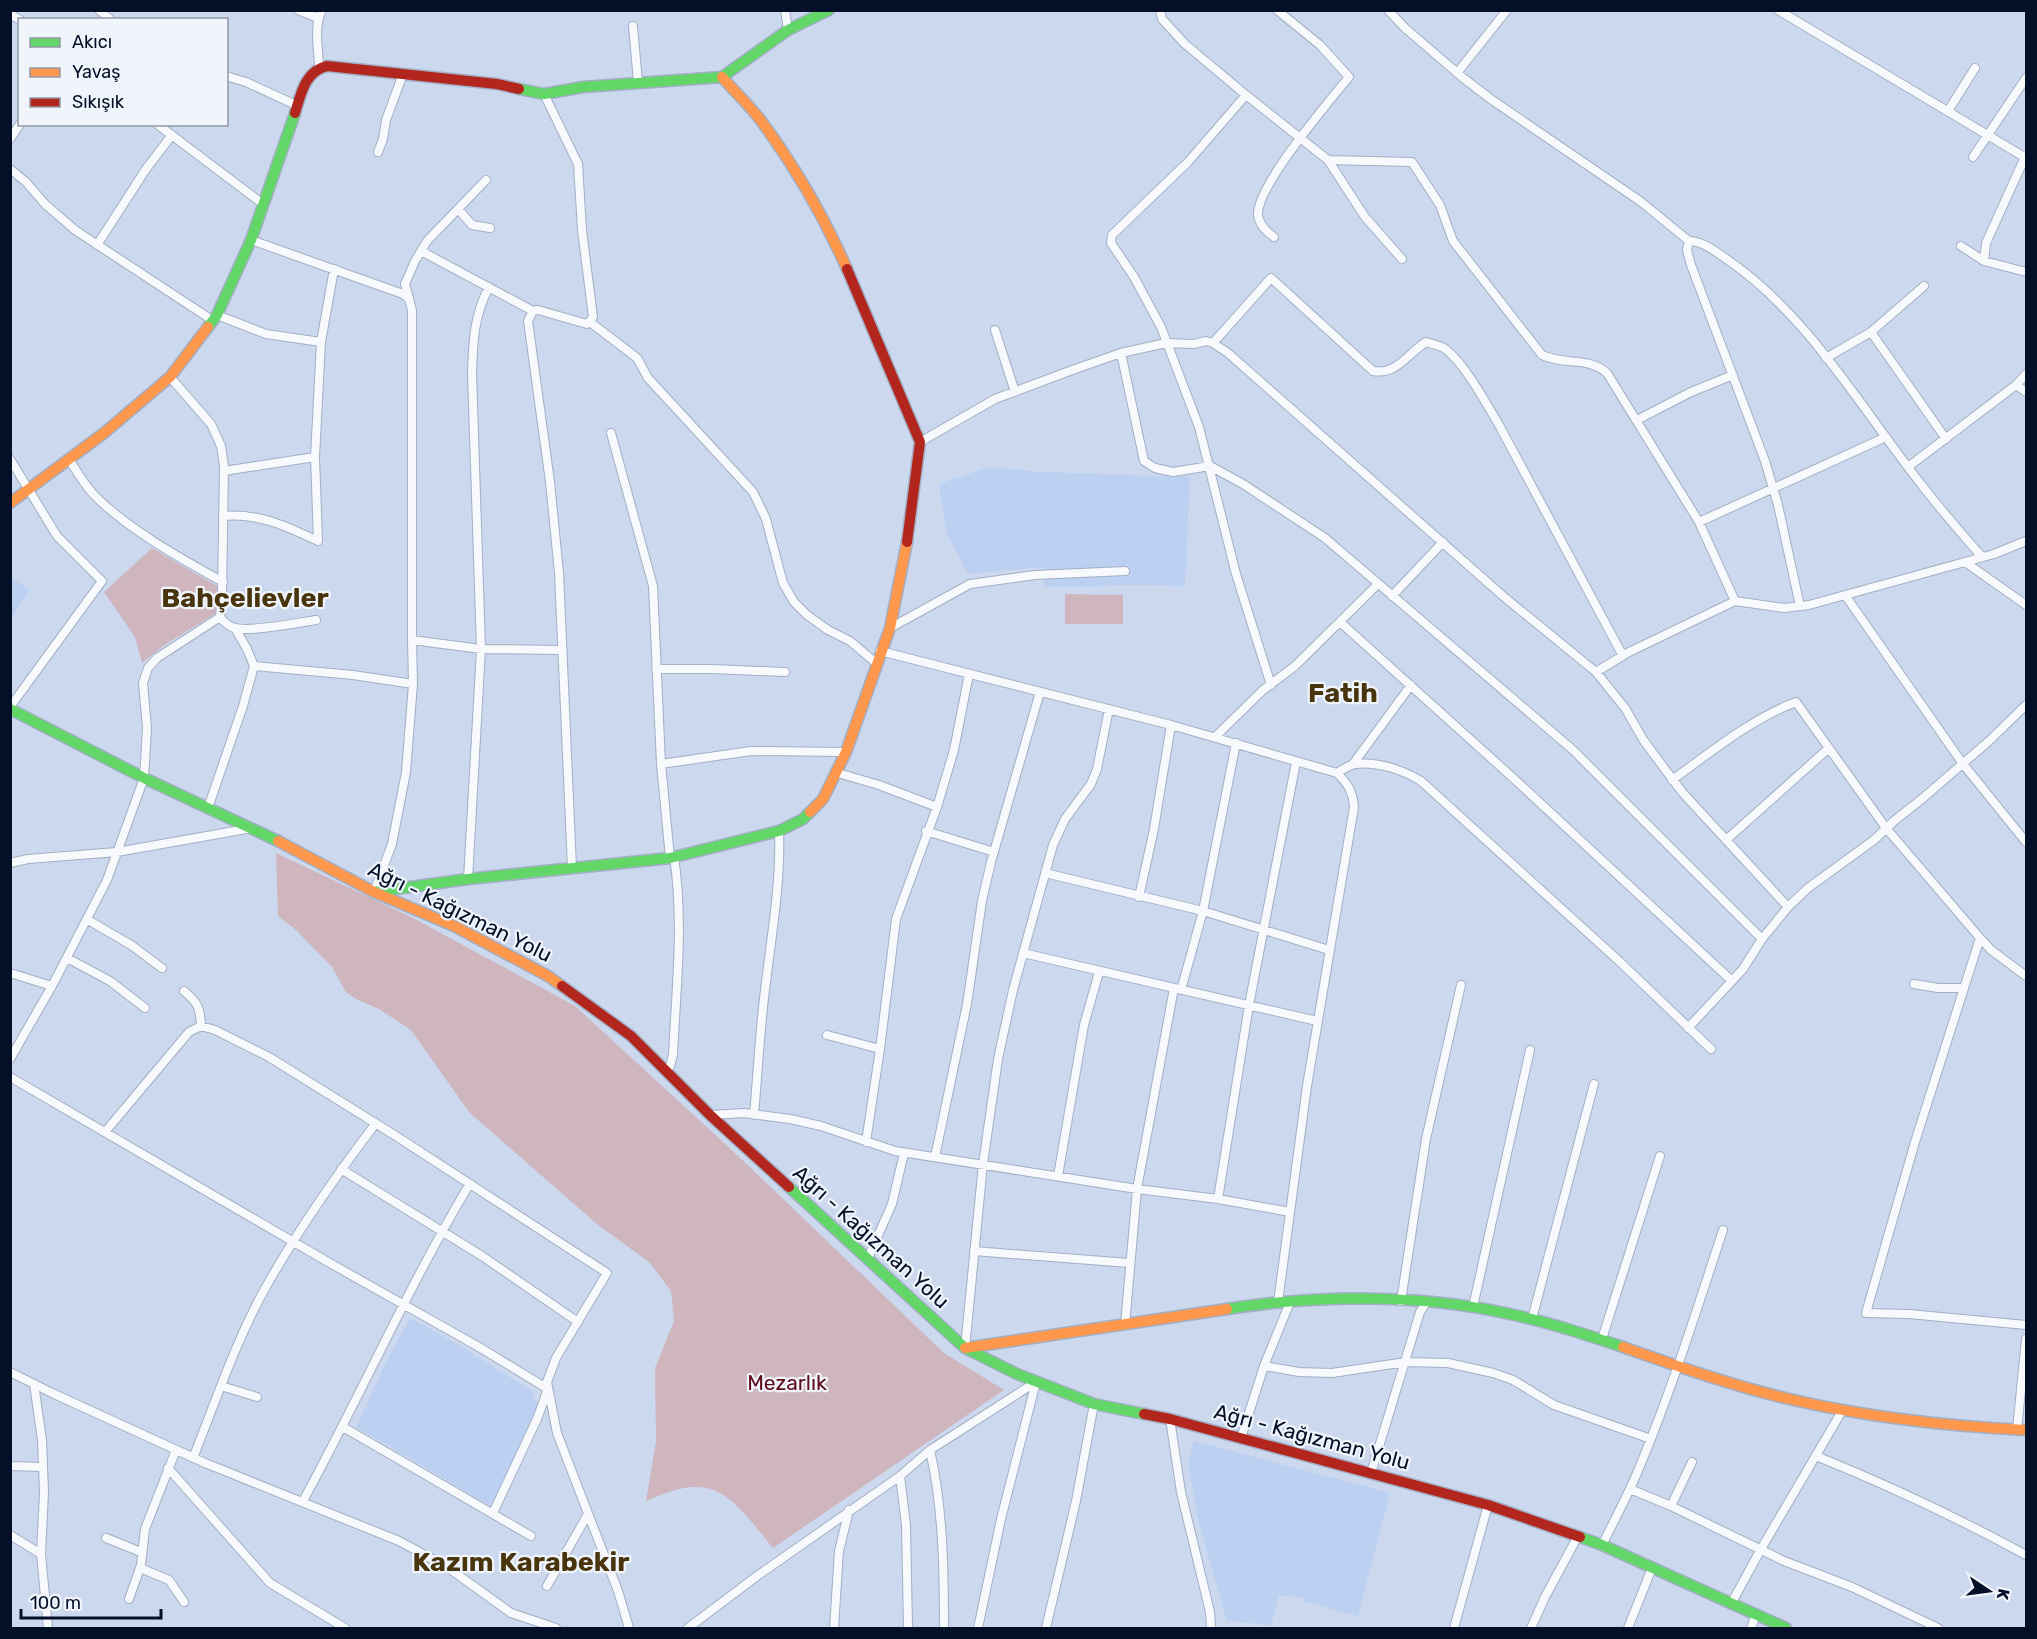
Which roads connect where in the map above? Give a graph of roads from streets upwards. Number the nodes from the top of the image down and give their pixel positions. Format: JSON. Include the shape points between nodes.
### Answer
{"nodes":[{"id":1,"x":298,"y":10,"type":"edge"},
{"id":2,"x":785,"y":10,"type":"edge"},
{"id":3,"x":829,"y":10,"type":"edge"},
{"id":4,"x":1160,"y":10,"type":"edge"},
{"id":5,"x":1277,"y":10,"type":"edge"},
{"id":6,"x":1388,"y":10,"type":"edge"},
{"id":7,"x":1507,"y":10,"type":"edge"},
{"id":8,"x":1779,"y":10,"type":"edge"},
{"id":9,"x":320,"y":14,"type":"edge"},
{"id":10,"x":633,"y":26,"type":"dead end"},
{"id":11,"x":788,"y":30,"type":"junction"},
{"id":12,"x":319,"y":68,"type":"junction"},
{"id":13,"x":1975,"y":68,"type":"dead end"},
{"id":14,"x":1457,"y":72,"type":"junction"},
{"id":15,"x":403,"y":74,"type":"junction"},
{"id":16,"x":228,"y":77,"type":"edge"},
{"id":17,"x":722,"y":77,"type":"junction"},
{"id":18,"x":2026,"y":78,"type":"edge"},
{"id":19,"x":638,"y":82,"type":"junction"},
{"id":20,"x":544,"y":94,"type":"junction"},
{"id":21,"x":1246,"y":95,"type":"junction"},
{"id":22,"x":298,"y":106,"type":"junction"},
{"id":23,"x":1948,"y":111,"type":"junction"},
{"id":24,"x":19,"y":126,"type":"edge"},
{"id":25,"x":160,"y":126,"type":"edge"},
{"id":26,"x":172,"y":135,"type":"junction"},
{"id":27,"x":1987,"y":135,"type":"junction"},
{"id":28,"x":1300,"y":137,"type":"junction"},
{"id":29,"x":10,"y":139,"type":"edge"},
{"id":30,"x":378,"y":152,"type":"dead end"},
{"id":31,"x":2026,"y":157,"type":"edge"},
{"id":32,"x":1972,"y":158,"type":"dead end"},
{"id":33,"x":1328,"y":160,"type":"junction"},
{"id":34,"x":10,"y":170,"type":"edge"},
{"id":35,"x":486,"y":180,"type":"dead end"},
{"id":36,"x":263,"y":204,"type":"junction"},
{"id":37,"x":459,"y":209,"type":"junction"},
{"id":38,"x":490,"y":228,"type":"dead end"},
{"id":39,"x":1274,"y":237,"type":"dead end"},
{"id":40,"x":251,"y":240,"type":"junction"},
{"id":41,"x":1689,"y":241,"type":"junction"},
{"id":42,"x":98,"y":245,"type":"junction"},
{"id":43,"x":1961,"y":246,"type":"dead end"},
{"id":44,"x":421,"y":251,"type":"junction"},
{"id":45,"x":1402,"y":259,"type":"dead end"},
{"id":46,"x":1984,"y":261,"type":"junction"},
{"id":47,"x":333,"y":268,"type":"junction"},
{"id":48,"x":2026,"y":272,"type":"edge"},
{"id":49,"x":1924,"y":286,"type":"dead end"},
{"id":50,"x":489,"y":287,"type":"junction"},
{"id":51,"x":409,"y":299,"type":"junction"},
{"id":52,"x":533,"y":311,"type":"junction"},
{"id":53,"x":214,"y":318,"type":"junction"},
{"id":54,"x":590,"y":322,"type":"junction"},
{"id":55,"x":995,"y":330,"type":"dead end"},
{"id":56,"x":1871,"y":332,"type":"junction"},
{"id":57,"x":321,"y":342,"type":"junction"},
{"id":58,"x":1166,"y":342,"type":"junction"},
{"id":59,"x":1213,"y":343,"type":"junction"},
{"id":60,"x":1121,"y":353,"type":"junction"},
{"id":61,"x":1826,"y":358,"type":"junction"},
{"id":62,"x":2026,"y":374,"type":"edge"},
{"id":63,"x":1733,"y":375,"type":"junction"},
{"id":64,"x":170,"y":377,"type":"junction"},
{"id":65,"x":2016,"y":385,"type":"junction"},
{"id":66,"x":1015,"y":392,"type":"junction"},
{"id":67,"x":2026,"y":392,"type":"edge"},
{"id":68,"x":1637,"y":420,"type":"junction"},
{"id":69,"x":610,"y":433,"type":"dead end"},
{"id":70,"x":1886,"y":437,"type":"junction"},
{"id":71,"x":1946,"y":439,"type":"junction"},
{"id":72,"x":920,"y":442,"type":"junction"},
{"id":73,"x":315,"y":458,"type":"junction"},
{"id":74,"x":10,"y":459,"type":"edge"},
{"id":75,"x":69,"y":459,"type":"junction"},
{"id":76,"x":1210,"y":466,"type":"junction"},
{"id":77,"x":1908,"y":467,"type":"junction"},
{"id":78,"x":224,"y":471,"type":"junction"},
{"id":79,"x":27,"y":489,"type":"junction"},
{"id":80,"x":1773,"y":490,"type":"junction"},
{"id":81,"x":10,"y":503,"type":"edge"},
{"id":82,"x":223,"y":516,"type":"junction"},
{"id":83,"x":1699,"y":522,"type":"junction"},
{"id":84,"x":2026,"y":541,"type":"edge"},
{"id":85,"x":1443,"y":542,"type":"junction"},
{"id":86,"x":1982,"y":557,"type":"junction"},
{"id":87,"x":1965,"y":562,"type":"junction"},
{"id":88,"x":1125,"y":572,"type":"dead end"},
{"id":89,"x":223,"y":582,"type":"junction"},
{"id":90,"x":1378,"y":584,"type":"junction"},
{"id":91,"x":1845,"y":595,"type":"junction"},
{"id":92,"x":1392,"y":596,"type":"junction"},
{"id":93,"x":1735,"y":601,"type":"junction"},
{"id":94,"x":2026,"y":605,"type":"edge"},
{"id":95,"x":1800,"y":606,"type":"junction"},
{"id":96,"x":220,"y":617,"type":"junction"},
{"id":97,"x":316,"y":620,"type":"dead end"},
{"id":98,"x":1340,"y":622,"type":"junction"},
{"id":99,"x":235,"y":628,"type":"junction"},
{"id":100,"x":890,"y":628,"type":"junction"},
{"id":101,"x":411,"y":640,"type":"junction"},
{"id":102,"x":481,"y":649,"type":"junction"},
{"id":103,"x":562,"y":650,"type":"junction"},
{"id":104,"x":880,"y":651,"type":"junction"},
{"id":105,"x":1623,"y":656,"type":"junction"},
{"id":106,"x":876,"y":663,"type":"junction"},
{"id":107,"x":254,"y":666,"type":"junction"},
{"id":108,"x":656,"y":669,"type":"junction"},
{"id":109,"x":785,"y":672,"type":"dead end"},
{"id":110,"x":1596,"y":672,"type":"junction"},
{"id":111,"x":969,"y":674,"type":"junction"},
{"id":112,"x":413,"y":684,"type":"junction"},
{"id":113,"x":1271,"y":685,"type":"junction"},
{"id":114,"x":1411,"y":685,"type":"junction"},
{"id":115,"x":1040,"y":692,"type":"junction"},
{"id":116,"x":2026,"y":705,"type":"edge"},
{"id":117,"x":10,"y":708,"type":"edge"},
{"id":118,"x":1109,"y":709,"type":"junction"},
{"id":119,"x":2017,"y":714,"type":"junction"},
{"id":120,"x":2026,"y":721,"type":"edge"},
{"id":121,"x":1171,"y":725,"type":"junction"},
{"id":122,"x":1215,"y":737,"type":"junction"},
{"id":123,"x":1236,"y":743,"type":"junction"},
{"id":124,"x":1830,"y":748,"type":"junction"},
{"id":125,"x":846,"y":752,"type":"junction"},
{"id":126,"x":1296,"y":762,"type":"junction"},
{"id":127,"x":661,"y":764,"type":"junction"},
{"id":128,"x":1353,"y":764,"type":"junction"},
{"id":129,"x":1963,"y":764,"type":"junction"},
{"id":130,"x":837,"y":773,"type":"junction"},
{"id":131,"x":1337,"y":773,"type":"junction"},
{"id":132,"x":144,"y":778,"type":"junction"},
{"id":133,"x":1672,"y":780,"type":"junction"},
{"id":134,"x":208,"y":807,"type":"junction"},
{"id":135,"x":936,"y":807,"type":"junction"},
{"id":136,"x":252,"y":828,"type":"junction"},
{"id":137,"x":1886,"y":828,"type":"junction"},
{"id":138,"x":779,"y":831,"type":"junction"},
{"id":139,"x":926,"y":831,"type":"junction"},
{"id":140,"x":1725,"y":840,"type":"junction"},
{"id":141,"x":2026,"y":842,"type":"edge"},
{"id":142,"x":117,"y":852,"type":"junction"},
{"id":143,"x":994,"y":852,"type":"junction"},
{"id":144,"x":672,"y":858,"type":"junction"},
{"id":145,"x":10,"y":863,"type":"edge"},
{"id":146,"x":572,"y":868,"type":"junction"},
{"id":147,"x":1045,"y":873,"type":"junction"},
{"id":148,"x":468,"y":879,"type":"junction"},
{"id":149,"x":374,"y":892,"type":"junction"},
{"id":150,"x":1139,"y":897,"type":"junction"},
{"id":151,"x":1788,"y":907,"type":"junction"},
{"id":152,"x":1203,"y":911,"type":"junction"},
{"id":153,"x":88,"y":920,"type":"junction"},
{"id":154,"x":1263,"y":929,"type":"junction"},
{"id":155,"x":1980,"y":938,"type":"junction"},
{"id":156,"x":1762,"y":939,"type":"junction"},
{"id":157,"x":1329,"y":950,"type":"junction"},
{"id":158,"x":1023,"y":953,"type":"junction"},
{"id":159,"x":68,"y":958,"type":"junction"},
{"id":160,"x":162,"y":968,"type":"dead end"},
{"id":161,"x":1099,"y":972,"type":"junction"},
{"id":162,"x":2025,"y":972,"type":"edge"},
{"id":163,"x":10,"y":973,"type":"edge"},
{"id":164,"x":1732,"y":981,"type":"junction"},
{"id":165,"x":1914,"y":984,"type":"dead end"},
{"id":166,"x":1461,"y":985,"type":"dead end"},
{"id":167,"x":52,"y":986,"type":"junction"},
{"id":168,"x":1963,"y":988,"type":"junction"},
{"id":169,"x":1177,"y":989,"type":"junction"},
{"id":170,"x":184,"y":991,"type":"dead end"},
{"id":171,"x":1249,"y":1005,"type":"junction"},
{"id":172,"x":145,"y":1008,"type":"dead end"},
{"id":173,"x":1317,"y":1020,"type":"junction"},
{"id":174,"x":201,"y":1026,"type":"junction"},
{"id":175,"x":1688,"y":1028,"type":"junction"},
{"id":176,"x":828,"y":1035,"type":"dead end"},
{"id":177,"x":880,"y":1049,"type":"junction"},
{"id":178,"x":1711,"y":1049,"type":"dead end"},
{"id":179,"x":1530,"y":1050,"type":"dead end"},
{"id":180,"x":10,"y":1059,"type":"edge"},
{"id":181,"x":666,"y":1071,"type":"junction"},
{"id":182,"x":10,"y":1077,"type":"edge"},
{"id":183,"x":1594,"y":1084,"type":"dead end"},
{"id":184,"x":710,"y":1115,"type":"junction"},
{"id":185,"x":754,"y":1115,"type":"junction"},
{"id":186,"x":376,"y":1123,"type":"junction"},
{"id":187,"x":105,"y":1132,"type":"junction"},
{"id":188,"x":866,"y":1142,"type":"junction"},
{"id":189,"x":904,"y":1153,"type":"junction"},
{"id":190,"x":1660,"y":1156,"type":"dead end"},
{"id":191,"x":935,"y":1157,"type":"junction"},
{"id":192,"x":983,"y":1164,"type":"junction"},
{"id":193,"x":341,"y":1168,"type":"junction"},
{"id":194,"x":1058,"y":1176,"type":"junction"},
{"id":195,"x":470,"y":1185,"type":"junction"},
{"id":196,"x":1137,"y":1189,"type":"junction"},
{"id":197,"x":1218,"y":1199,"type":"junction"},
{"id":198,"x":1290,"y":1212,"type":"junction"},
{"id":199,"x":1723,"y":1230,"type":"dead end"},
{"id":200,"x":442,"y":1233,"type":"junction"},
{"id":201,"x":294,"y":1242,"type":"junction"},
{"id":202,"x":974,"y":1251,"type":"junction"},
{"id":203,"x":868,"y":1258,"type":"junction"},
{"id":204,"x":1129,"y":1263,"type":"junction"},
{"id":205,"x":1401,"y":1301,"type":"junction"},
{"id":206,"x":1284,"y":1302,"type":"junction"},
{"id":207,"x":1426,"y":1303,"type":"junction"},
{"id":208,"x":404,"y":1304,"type":"junction"},
{"id":209,"x":1473,"y":1307,"type":"junction"},
{"id":210,"x":1532,"y":1319,"type":"junction"},
{"id":211,"x":578,"y":1322,"type":"junction"},
{"id":212,"x":1125,"y":1325,"type":"junction"},
{"id":213,"x":2026,"y":1325,"type":"edge"},
{"id":214,"x":1602,"y":1339,"type":"junction"},
{"id":215,"x":2026,"y":1339,"type":"edge"},
{"id":216,"x":965,"y":1348,"type":"junction"},
{"id":217,"x":1406,"y":1362,"type":"junction"},
{"id":218,"x":1263,"y":1366,"type":"junction"},
{"id":219,"x":1679,"y":1366,"type":"junction"},
{"id":220,"x":10,"y":1372,"type":"edge"},
{"id":221,"x":1036,"y":1382,"type":"junction"},
{"id":222,"x":34,"y":1384,"type":"junction"},
{"id":223,"x":221,"y":1386,"type":"junction"},
{"id":224,"x":548,"y":1389,"type":"junction"},
{"id":225,"x":256,"y":1397,"type":"dead end"},
{"id":226,"x":1094,"y":1404,"type":"junction"},
{"id":227,"x":1842,"y":1411,"type":"junction"},
{"id":228,"x":1170,"y":1419,"type":"junction"},
{"id":229,"x":344,"y":1427,"type":"junction"},
{"id":230,"x":2022,"y":1430,"type":"edge"},
{"id":231,"x":1241,"y":1438,"type":"junction"},
{"id":232,"x":1651,"y":1439,"type":"junction"},
{"id":233,"x":176,"y":1450,"type":"junction"},
{"id":234,"x":930,"y":1450,"type":"junction"},
{"id":235,"x":1816,"y":1456,"type":"junction"},
{"id":236,"x":193,"y":1458,"type":"junction"},
{"id":237,"x":1692,"y":1462,"type":"dead end"},
{"id":238,"x":10,"y":1466,"type":"edge"},
{"id":239,"x":43,"y":1467,"type":"junction"},
{"id":240,"x":168,"y":1468,"type":"junction"},
{"id":241,"x":1371,"y":1473,"type":"junction"},
{"id":242,"x":900,"y":1476,"type":"junction"},
{"id":243,"x":1630,"y":1489,"type":"junction"},
{"id":244,"x":303,"y":1501,"type":"junction"},
{"id":245,"x":1488,"y":1505,"type":"junction"},
{"id":246,"x":1671,"y":1506,"type":"junction"},
{"id":247,"x":849,"y":1510,"type":"junction"},
{"id":248,"x":493,"y":1513,"type":"junction"},
{"id":249,"x":588,"y":1514,"type":"junction"},
{"id":250,"x":10,"y":1535,"type":"edge"},
{"id":251,"x":531,"y":1536,"type":"dead end"},
{"id":252,"x":1578,"y":1536,"type":"junction"},
{"id":253,"x":106,"y":1538,"type":"dead end"},
{"id":254,"x":1602,"y":1545,"type":"junction"},
{"id":255,"x":1761,"y":1549,"type":"junction"},
{"id":256,"x":141,"y":1552,"type":"junction"},
{"id":257,"x":41,"y":1554,"type":"junction"},
{"id":258,"x":2026,"y":1555,"type":"edge"},
{"id":259,"x":140,"y":1568,"type":"junction"},
{"id":260,"x":1652,"y":1568,"type":"junction"},
{"id":261,"x":547,"y":1586,"type":"dead end"},
{"id":262,"x":129,"y":1599,"type":"dead end"},
{"id":263,"x":184,"y":1602,"type":"dead end"},
{"id":264,"x":1731,"y":1604,"type":"junction"},
{"id":265,"x":1756,"y":1615,"type":"junction"},
{"id":266,"x":1768,"y":1625,"type":"edge"},
{"id":267,"x":48,"y":1629,"type":"edge"},
{"id":268,"x":345,"y":1629,"type":"edge"},
{"id":269,"x":556,"y":1629,"type":"edge"},
{"id":270,"x":629,"y":1629,"type":"edge"},
{"id":271,"x":688,"y":1629,"type":"edge"},
{"id":272,"x":834,"y":1629,"type":"edge"},
{"id":273,"x":908,"y":1629,"type":"edge"},
{"id":274,"x":944,"y":1629,"type":"edge"},
{"id":275,"x":978,"y":1629,"type":"edge"},
{"id":276,"x":1046,"y":1629,"type":"edge"},
{"id":277,"x":1211,"y":1629,"type":"edge"},
{"id":278,"x":1454,"y":1629,"type":"edge"},
{"id":279,"x":1531,"y":1629,"type":"edge"},
{"id":280,"x":1628,"y":1629,"type":"edge"},
{"id":281,"x":1751,"y":1629,"type":"edge"},
{"id":282,"x":1786,"y":1629,"type":"edge"},
{"id":283,"x":1938,"y":1629,"type":"edge"}],
"edges":[{"from":1,"to":9,"type":"street"},
{"from":2,"to":11,"type":"street"},
{"from":3,"to":11,"type":"street"},
{"from":4,"to":21,"type":"street","via":[[1162,19],[1185,44]]},
{"from":5,"to":28,"type":"street","via":[[1320,45],[1349,76]]},
{"from":6,"to":14,"type":"street"},
{"from":7,"to":14,"type":"street"},
{"from":8,"to":23,"type":"street"},
{"from":9,"to":12,"type":"street"},
{"from":10,"to":19,"type":"street"},
{"from":11,"to":17,"type":"street"},
{"from":12,"to":15,"type":"street"},
{"from":12,"to":22,"type":"street","via":[[306,81]]},
{"from":13,"to":23,"type":"street"},
{"from":14,"to":41,"type":"street","via":[[1549,141],[1640,201]]},
{"from":15,"to":20,"type":"street","via":[[497,84]]},
{"from":15,"to":30,"type":"street"},
{"from":16,"to":22,"type":"street"},
{"from":17,"to":19,"type":"street"},
{"from":17,"to":72,"type":"street","via":[[761,121],[833,238]]},
{"from":18,"to":27,"type":"street"},
{"from":19,"to":20,"type":"street"},
{"from":20,"to":54,"type":"street","via":[[578,164],[593,317]]},
{"from":21,"to":28,"type":"street"},
{"from":21,"to":58,"type":"street","via":[[1188,162],[1112,235],[1111,243],[1143,293]]},
{"from":22,"to":36,"type":"street"},
{"from":23,"to":27,"type":"street"},
{"from":24,"to":29,"type":"street"},
{"from":25,"to":26,"type":"street"},
{"from":26,"to":36,"type":"street"},
{"from":26,"to":42,"type":"street","via":[[146,168]]},
{"from":27,"to":31,"type":"street"},
{"from":27,"to":32,"type":"street"},
{"from":28,"to":33,"type":"street"},
{"from":28,"to":39,"type":"street","via":[[1260,202],[1260,223]]},
{"from":31,"to":46,"type":"street","via":[[1986,243]]},
{"from":33,"to":45,"type":"street","via":[[1365,217]]},
{"from":33,"to":68,"type":"street","via":[[1412,162],[1440,205],[1453,241],[1542,355],[1601,367]]},
{"from":34,"to":42,"type":"street","via":[[75,230]]},
{"from":35,"to":37,"type":"street"},
{"from":36,"to":40,"type":"street"},
{"from":37,"to":38,"type":"street","via":[[472,225]]},
{"from":37,"to":44,"type":"street"},
{"from":40,"to":47,"type":"street"},
{"from":40,"to":53,"type":"street"},
{"from":41,"to":61,"type":"street","via":[[1711,249],[1750,275]]},
{"from":41,"to":63,"type":"street","via":[[1691,265]]},
{"from":42,"to":53,"type":"street"},
{"from":43,"to":46,"type":"street"},
{"from":44,"to":50,"type":"street"},
{"from":44,"to":51,"type":"street","via":[[405,284]]},
{"from":46,"to":48,"type":"street"},
{"from":47,"to":51,"type":"street"},
{"from":47,"to":57,"type":"street"},
{"from":49,"to":56,"type":"street"},
{"from":50,"to":52,"type":"street"},
{"from":50,"to":102,"type":"street","via":[[475,324],[472,373]]},
{"from":51,"to":101,"type":"street"},
{"from":52,"to":54,"type":"street"},
{"from":52,"to":103,"type":"street","via":[[528,327],[551,491]]},
{"from":53,"to":57,"type":"street","via":[[266,334]]},
{"from":53,"to":64,"type":"street"},
{"from":54,"to":106,"type":"street","via":[[637,358],[648,378],[753,492],[766,519],[783,583],[794,602]]},
{"from":55,"to":66,"type":"street"},
{"from":56,"to":61,"type":"street"},
{"from":56,"to":71,"type":"street"},
{"from":57,"to":73,"type":"street"},
{"from":58,"to":59,"type":"street"},
{"from":58,"to":60,"type":"street"},
{"from":58,"to":76,"type":"street"},
{"from":59,"to":85,"type":"street"},
{"from":59,"to":105,"type":"street","via":[[1271,278],[1372,371],[1391,370],[1426,342],[1444,349],[1479,391],[1499,425]]},
{"from":60,"to":66,"type":"street"},
{"from":60,"to":76,"type":"street","via":[[1144,461],[1173,472]]},
{"from":61,"to":70,"type":"street"},
{"from":62,"to":65,"type":"street"},
{"from":63,"to":68,"type":"street"},
{"from":63,"to":80,"type":"street"},
{"from":64,"to":75,"type":"street"},
{"from":64,"to":78,"type":"street","via":[[212,424]]},
{"from":65,"to":67,"type":"street"},
{"from":65,"to":71,"type":"street"},
{"from":66,"to":72,"type":"street","via":[[995,399]]},
{"from":68,"to":83,"type":"street"},
{"from":69,"to":108,"type":"street","via":[[653,586]]},
{"from":70,"to":77,"type":"street"},
{"from":70,"to":80,"type":"street"},
{"from":71,"to":77,"type":"street"},
{"from":72,"to":100,"type":"street","via":[[911,519]]},
{"from":73,"to":78,"type":"street"},
{"from":73,"to":82,"type":"street","via":[[318,541],[268,519]]},
{"from":74,"to":79,"type":"street"},
{"from":75,"to":79,"type":"street"},
{"from":75,"to":89,"type":"street","via":[[94,495],[124,521]]},
{"from":76,"to":90,"type":"street","via":[[1324,538]]},
{"from":76,"to":113,"type":"street","via":[[1236,574]]},
{"from":77,"to":86,"type":"street"},
{"from":78,"to":82,"type":"street"},
{"from":79,"to":81,"type":"street"},
{"from":79,"to":117,"type":"street","via":[[57,536],[102,581]]},
{"from":80,"to":83,"type":"street"},
{"from":80,"to":95,"type":"street"},
{"from":82,"to":89,"type":"street"},
{"from":83,"to":93,"type":"street"},
{"from":84,"to":86,"type":"street"},
{"from":85,"to":92,"type":"street"},
{"from":85,"to":110,"type":"street"},
{"from":86,"to":87,"type":"street"},
{"from":87,"to":91,"type":"street"},
{"from":87,"to":94,"type":"street"},
{"from":88,"to":100,"type":"street","via":[[1035,575],[970,584]]},
{"from":89,"to":96,"type":"street"},
{"from":90,"to":92,"type":"street"},
{"from":90,"to":98,"type":"street"},
{"from":91,"to":95,"type":"street"},
{"from":91,"to":129,"type":"street"},
{"from":92,"to":156,"type":"street","via":[[1573,750]]},
{"from":93,"to":95,"type":"street","via":[[1784,608]]},
{"from":93,"to":105,"type":"street"},
{"from":96,"to":99,"type":"street"},
{"from":96,"to":132,"type":"street","via":[[148,668],[143,682],[147,728]]},
{"from":97,"to":99,"type":"street"},
{"from":98,"to":113,"type":"street"},
{"from":98,"to":114,"type":"street"},
{"from":99,"to":107,"type":"street"},
{"from":100,"to":104,"type":"street"},
{"from":101,"to":102,"type":"street"},
{"from":101,"to":112,"type":"street"},
{"from":102,"to":103,"type":"street"},
{"from":102,"to":148,"type":"street"},
{"from":103,"to":146,"type":"street"},
{"from":104,"to":106,"type":"street"},
{"from":104,"to":111,"type":"street"},
{"from":105,"to":110,"type":"street"},
{"from":106,"to":125,"type":"street"},
{"from":107,"to":112,"type":"street"},
{"from":107,"to":134,"type":"street"},
{"from":108,"to":109,"type":"street"},
{"from":108,"to":127,"type":"street"},
{"from":110,"to":133,"type":"street"},
{"from":111,"to":115,"type":"street"},
{"from":111,"to":135,"type":"street","via":[[954,750]]},
{"from":112,"to":149,"type":"street","via":[[406,772],[392,844]]},
{"from":113,"to":122,"type":"street"},
{"from":114,"to":128,"type":"street"},
{"from":114,"to":164,"type":"street"},
{"from":115,"to":118,"type":"street"},
{"from":115,"to":143,"type":"street"},
{"from":116,"to":119,"type":"street"},
{"from":117,"to":132,"type":"street","name":"Ağrı - Kağızman Yolu"},
{"from":118,"to":121,"type":"street"},
{"from":118,"to":147,"type":"street","via":[[1094,776],[1065,819]]},
{"from":119,"to":120,"type":"street"},
{"from":119,"to":129,"type":"street"},
{"from":121,"to":122,"type":"street"},
{"from":121,"to":150,"type":"street"},
{"from":122,"to":123,"type":"street"},
{"from":123,"to":126,"type":"street"},
{"from":123,"to":152,"type":"street"},
{"from":124,"to":133,"type":"street","via":[[1796,702],[1735,735]]},
{"from":124,"to":137,"type":"street"},
{"from":124,"to":140,"type":"street"},
{"from":125,"to":127,"type":"street","via":[[751,751]]},
{"from":125,"to":130,"type":"street"},
{"from":126,"to":131,"type":"street"},
{"from":126,"to":154,"type":"street"},
{"from":127,"to":144,"type":"street"},
{"from":128,"to":131,"type":"street"},
{"from":128,"to":175,"type":"street","via":[[1381,766],[1421,781]]},
{"from":129,"to":137,"type":"street"},
{"from":129,"to":141,"type":"street"},
{"from":130,"to":135,"type":"street","via":[[879,784]]},
{"from":130,"to":138,"type":"street","via":[[823,799],[803,819]]},
{"from":131,"to":157,"type":"street","via":[[1348,784],[1354,807]]},
{"from":132,"to":134,"type":"street","name":"Ağrı - Kağızman Yolu"},
{"from":132,"to":142,"type":"street"},
{"from":133,"to":140,"type":"street"},
{"from":134,"to":136,"type":"street","name":"Ağrı - Kağızman Yolu"},
{"from":135,"to":139,"type":"street"},
{"from":136,"to":142,"type":"street"},
{"from":136,"to":149,"type":"street","name":"Ağrı - Kağızman Yolu"},
{"from":137,"to":151,"type":"street"},
{"from":137,"to":155,"type":"street"},
{"from":138,"to":144,"type":"street"},
{"from":138,"to":185,"type":"street","via":[[780,855]]},
{"from":139,"to":143,"type":"street"},
{"from":139,"to":177,"type":"street","via":[[896,919]]},
{"from":140,"to":151,"type":"street"},
{"from":142,"to":145,"type":"street"},
{"from":142,"to":153,"type":"street"},
{"from":143,"to":191,"type":"street"},
{"from":144,"to":146,"type":"street"},
{"from":144,"to":181,"type":"street","via":[[678,881],[678,909],[673,1055]]},
{"from":146,"to":148,"type":"street"},
{"from":147,"to":150,"type":"street"},
{"from":147,"to":158,"type":"street"},
{"from":148,"to":149,"type":"street"},
{"from":149,"to":181,"type":"street","name":"Ağrı - Kağızman Yolu","via":[[454,926],[548,976],[631,1036]]},
{"from":150,"to":152,"type":"street"},
{"from":151,"to":156,"type":"street"},
{"from":152,"to":154,"type":"street"},
{"from":152,"to":169,"type":"street"},
{"from":153,"to":159,"type":"street"},
{"from":153,"to":160,"type":"street"},
{"from":154,"to":157,"type":"street"},
{"from":154,"to":171,"type":"street"},
{"from":155,"to":162,"type":"street"},
{"from":155,"to":168,"type":"street"},
{"from":156,"to":164,"type":"street"},
{"from":157,"to":173,"type":"street"},
{"from":158,"to":161,"type":"street"},
{"from":158,"to":192,"type":"street","via":[[998,1059]]},
{"from":159,"to":167,"type":"street"},
{"from":159,"to":172,"type":"street","via":[[110,981]]},
{"from":161,"to":169,"type":"street"},
{"from":161,"to":194,"type":"street","via":[[1084,1025]]},
{"from":163,"to":167,"type":"street"},
{"from":164,"to":175,"type":"street"},
{"from":165,"to":168,"type":"street"},
{"from":166,"to":205,"type":"street","via":[[1426,1139]]},
{"from":167,"to":180,"type":"street"},
{"from":168,"to":213,"type":"street","via":[[1866,1313]]},
{"from":169,"to":171,"type":"street"},
{"from":169,"to":196,"type":"street"},
{"from":170,"to":174,"type":"street","via":[[200,1010]]},
{"from":171,"to":173,"type":"street"},
{"from":171,"to":197,"type":"street"},
{"from":173,"to":198,"type":"street"},
{"from":174,"to":186,"type":"street","via":[[269,1057]]},
{"from":174,"to":187,"type":"street","via":[[189,1032]]},
{"from":175,"to":178,"type":"street"},
{"from":176,"to":177,"type":"street"},
{"from":177,"to":188,"type":"street"},
{"from":179,"to":209,"type":"street"},
{"from":181,"to":184,"type":"street","name":"Ağrı - Kağızman Yolu"},
{"from":182,"to":187,"type":"street"},
{"from":183,"to":210,"type":"street"},
{"from":184,"to":185,"type":"street"},
{"from":184,"to":203,"type":"street","name":"Ağrı - Kağızman Yolu"},
{"from":185,"to":188,"type":"street","via":[[821,1126]]},
{"from":186,"to":193,"type":"street"},
{"from":186,"to":195,"type":"street"},
{"from":187,"to":201,"type":"street"},
{"from":188,"to":189,"type":"street"},
{"from":189,"to":191,"type":"street"},
{"from":189,"to":203,"type":"street","via":[[892,1204]]},
{"from":190,"to":214,"type":"street"},
{"from":191,"to":192,"type":"street"},
{"from":192,"to":194,"type":"street"},
{"from":192,"to":202,"type":"street"},
{"from":193,"to":200,"type":"street"},
{"from":193,"to":201,"type":"street"},
{"from":194,"to":196,"type":"street"},
{"from":195,"to":200,"type":"street"},
{"from":195,"to":211,"type":"street","via":[[607,1273]]},
{"from":196,"to":197,"type":"street"},
{"from":196,"to":204,"type":"street"},
{"from":197,"to":198,"type":"street"},
{"from":198,"to":206,"type":"street"},
{"from":199,"to":219,"type":"street"},
{"from":200,"to":208,"type":"street"},
{"from":200,"to":211,"type":"street"},
{"from":201,"to":208,"type":"street"},
{"from":201,"to":223,"type":"street","via":[[262,1294]]},
{"from":202,"to":204,"type":"street"},
{"from":202,"to":216,"type":"street"},
{"from":203,"to":216,"type":"street","name":"Ağrı - Kağızman Yolu"},
{"from":204,"to":212,"type":"street"},
{"from":205,"to":206,"type":"street"},
{"from":205,"to":207,"type":"street"},
{"from":206,"to":212,"type":"street"},
{"from":206,"to":218,"type":"street"},
{"from":207,"to":209,"type":"street"},
{"from":207,"to":217,"type":"street"},
{"from":208,"to":224,"type":"street"},
{"from":208,"to":229,"type":"street"},
{"from":209,"to":210,"type":"street"},
{"from":210,"to":214,"type":"street"},
{"from":211,"to":224,"type":"street","via":[[556,1358]]},
{"from":212,"to":216,"type":"street"},
{"from":214,"to":219,"type":"street"},
{"from":215,"to":230,"type":"street"},
{"from":216,"to":221,"type":"street","name":"Ağrı - Kağızman Yolu"},
{"from":217,"to":218,"type":"street","via":[[1332,1374]]},
{"from":217,"to":232,"type":"street","via":[[1448,1363],[1493,1373],[1513,1380],[1554,1405]]},
{"from":217,"to":241,"type":"street"},
{"from":218,"to":231,"type":"street"},
{"from":219,"to":227,"type":"street","via":[[1794,1401]]},
{"from":219,"to":232,"type":"street"},
{"from":220,"to":222,"type":"street"},
{"from":221,"to":226,"type":"street","name":"Ağrı - Kağızman Yolu"},
{"from":221,"to":234,"type":"street"},
{"from":221,"to":275,"type":"street"},
{"from":222,"to":233,"type":"street"},
{"from":222,"to":239,"type":"street"},
{"from":223,"to":225,"type":"street"},
{"from":223,"to":236,"type":"street"},
{"from":224,"to":248,"type":"street"},
{"from":224,"to":249,"type":"street","via":[[557,1433]]},
{"from":226,"to":228,"type":"street","name":"Ağrı - Kağızman Yolu"},
{"from":226,"to":276,"type":"street"},
{"from":227,"to":230,"type":"street","via":[[1884,1419]]},
{"from":227,"to":235,"type":"street"},
{"from":228,"to":231,"type":"street","name":"Ağrı - Kağızman Yolu"},
{"from":228,"to":277,"type":"street","via":[[1181,1492]]},
{"from":229,"to":244,"type":"street"},
{"from":229,"to":248,"type":"street"},
{"from":231,"to":241,"type":"street","name":"Ağrı - Kağızman Yolu"},
{"from":232,"to":243,"type":"street"},
{"from":233,"to":236,"type":"street"},
{"from":233,"to":240,"type":"street"},
{"from":234,"to":242,"type":"street"},
{"from":234,"to":274,"type":"street","via":[[936,1475],[944,1577]]},
{"from":235,"to":255,"type":"street"},
{"from":235,"to":258,"type":"street","via":[[1891,1486]]},
{"from":236,"to":244,"type":"street"},
{"from":237,"to":246,"type":"street"},
{"from":238,"to":239,"type":"street"},
{"from":239,"to":257,"type":"street"},
{"from":240,"to":256,"type":"street","via":[[145,1529]]},
{"from":240,"to":268,"type":"street","via":[[270,1583]]},
{"from":241,"to":245,"type":"street","name":"Ağrı - Kağızman Yolu"},
{"from":242,"to":247,"type":"street"},
{"from":242,"to":273,"type":"street","via":[[906,1525]]},
{"from":243,"to":246,"type":"street"},
{"from":243,"to":254,"type":"street"},
{"from":244,"to":269,"type":"street","via":[[399,1541],[447,1567],[511,1613]]},
{"from":245,"to":252,"type":"street","name":"Ağrı - Kağızman Yolu"},
{"from":245,"to":278,"type":"street"},
{"from":246,"to":255,"type":"street"},
{"from":247,"to":271,"type":"street"},
{"from":247,"to":272,"type":"street","via":[[839,1551]]},
{"from":248,"to":251,"type":"street"},
{"from":249,"to":261,"type":"street"},
{"from":249,"to":270,"type":"street"},
{"from":250,"to":257,"type":"street"},
{"from":252,"to":254,"type":"street","name":"Ağrı - Kağızman Yolu"},
{"from":252,"to":279,"type":"street"},
{"from":253,"to":256,"type":"street"},
{"from":254,"to":260,"type":"street","name":"Ağrı - Kağızman Yolu"},
{"from":255,"to":264,"type":"street"},
{"from":255,"to":283,"type":"street"},
{"from":256,"to":259,"type":"street"},
{"from":257,"to":267,"type":"street"},
{"from":259,"to":262,"type":"street"},
{"from":259,"to":263,"type":"street","via":[[169,1580]]},
{"from":260,"to":264,"type":"street","name":"Ağrı - Kağızman Yolu"},
{"from":260,"to":280,"type":"street"},
{"from":264,"to":265,"type":"street","name":"Ağrı - Kağızman Yolu"},
{"from":265,"to":266,"type":"street","name":"Ağrı - Kağızman Yolu"},
{"from":265,"to":281,"type":"street"},
{"from":266,"to":282,"type":"street","name":"Ağrı - Kağızman Yolu"}]}
